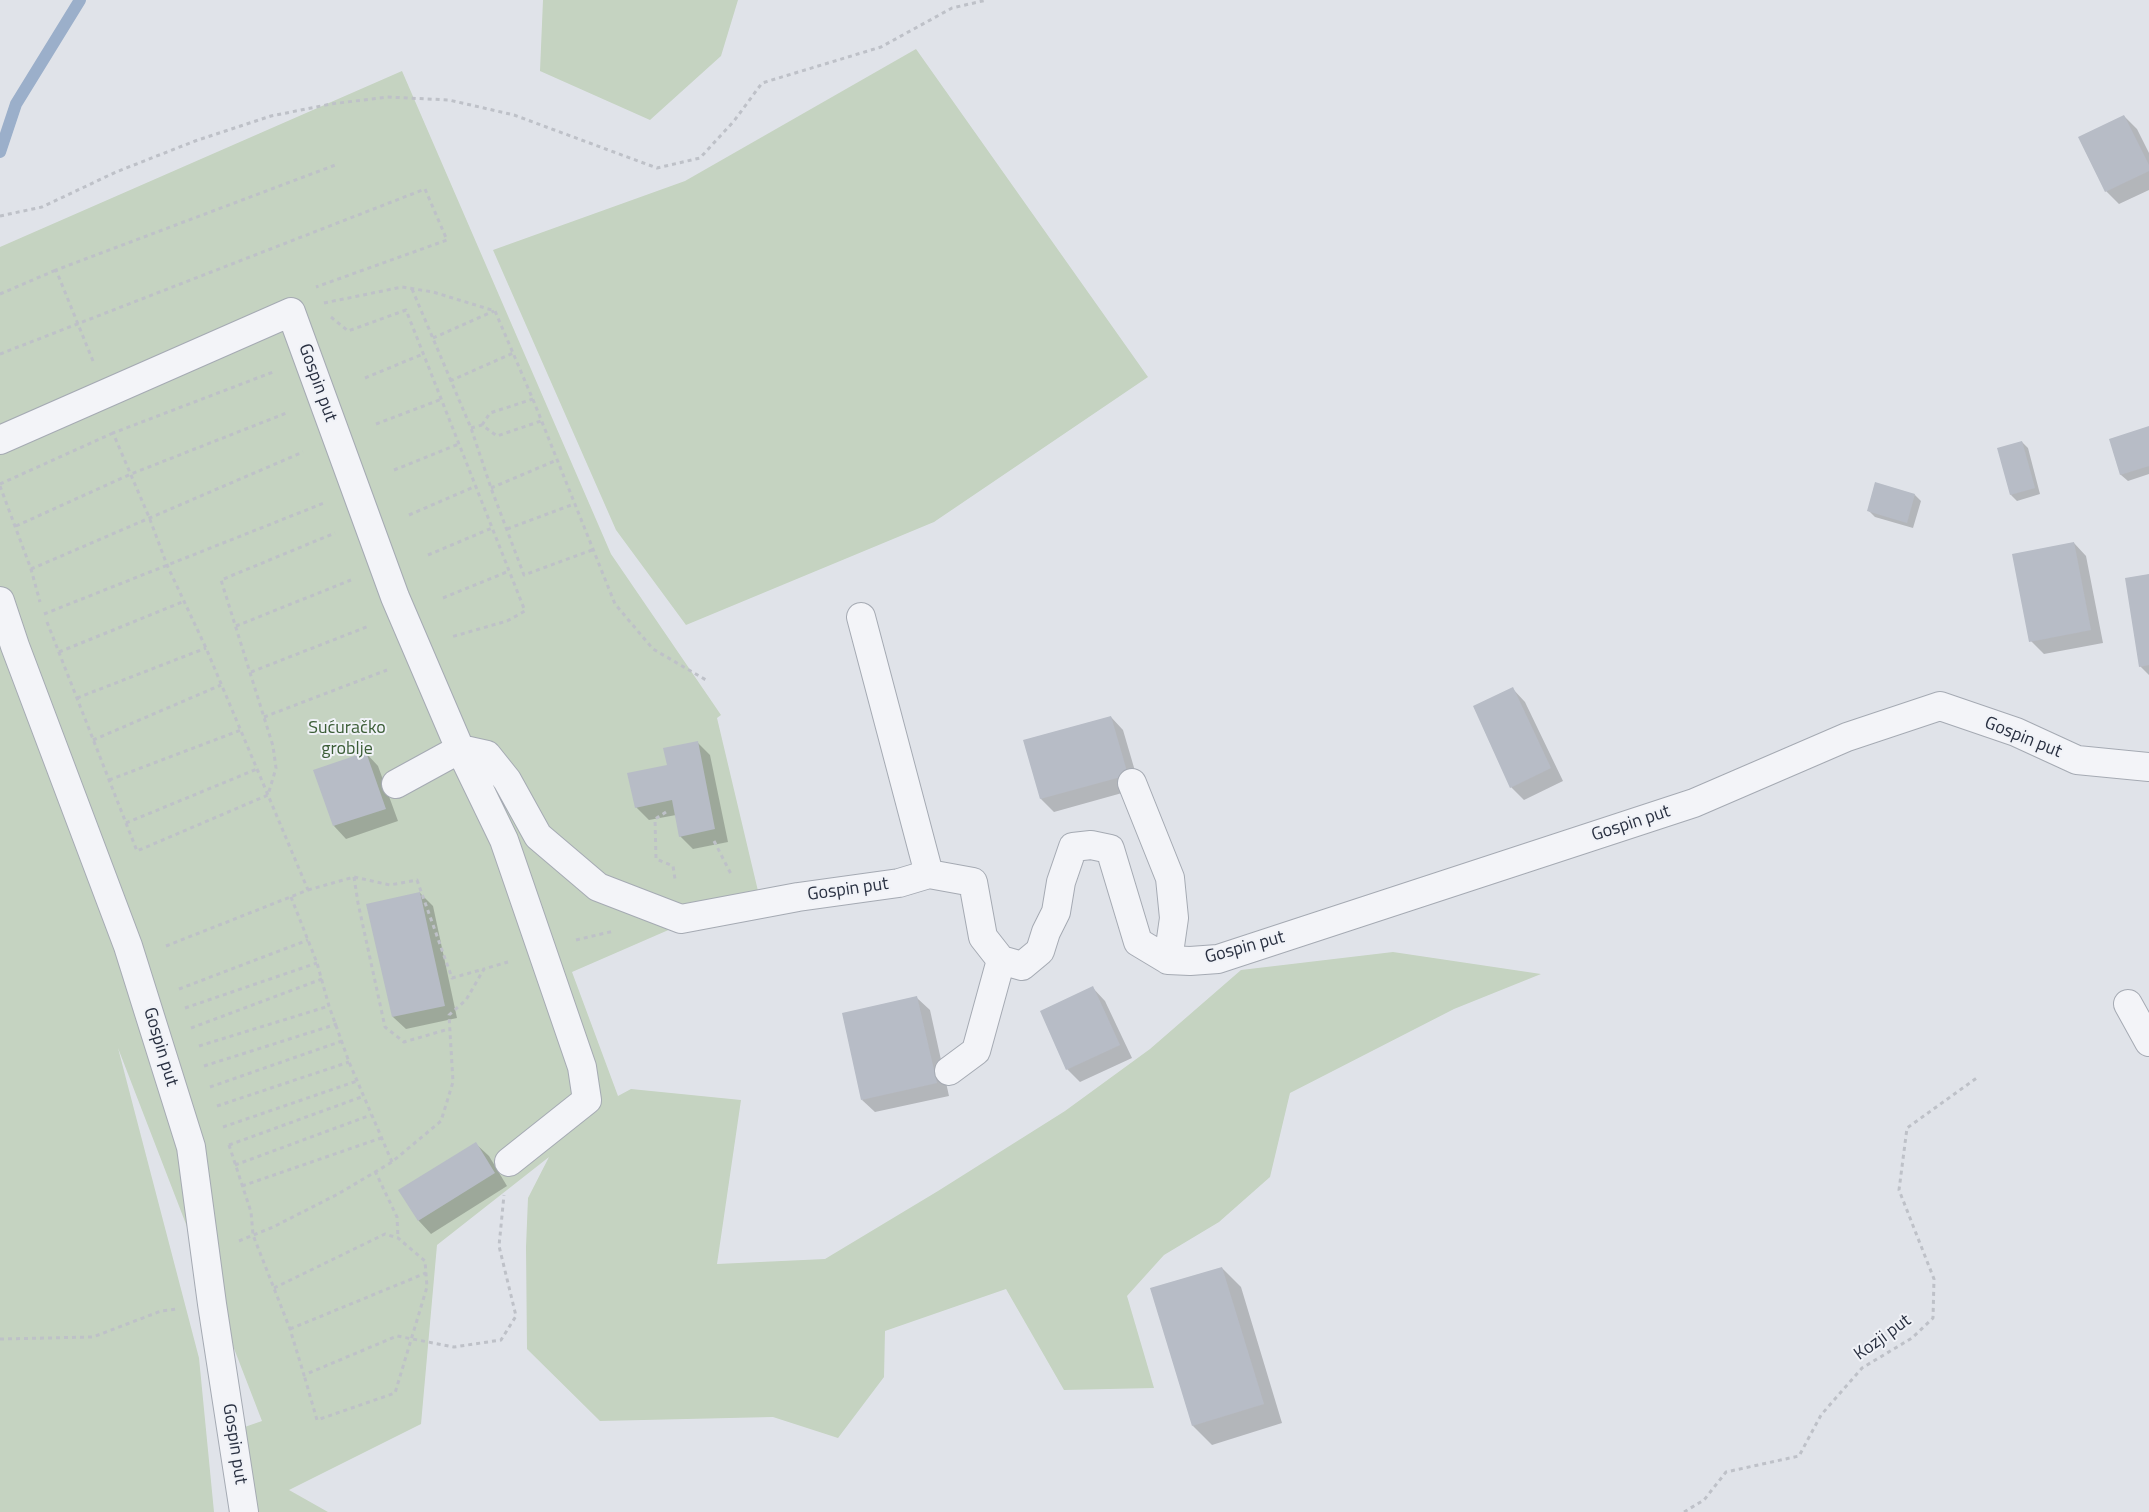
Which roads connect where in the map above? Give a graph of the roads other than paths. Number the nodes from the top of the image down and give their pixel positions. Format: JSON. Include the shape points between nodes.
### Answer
{"nodes":[{"id":1,"x":0,"y":440,"type":"edge"},
{"id":2,"x":0,"y":601,"type":"edge"},
{"id":3,"x":861,"y":617,"type":"dead end"},
{"id":4,"x":460,"y":749,"type":"junction"},
{"id":5,"x":2149,"y":768,"type":"edge"},
{"id":6,"x":1132,"y":783,"type":"dead end"},
{"id":7,"x":396,"y":784,"type":"dead end"},
{"id":8,"x":929,"y":874,"type":"junction"},
{"id":9,"x":1001,"y":960,"type":"junction"},
{"id":10,"x":1168,"y":960,"type":"junction"},
{"id":11,"x":2128,"y":1004,"type":"dead end"},
{"id":12,"x":2149,"y":1042,"type":"edge"},
{"id":13,"x":949,"y":1071,"type":"dead end"},
{"id":14,"x":509,"y":1162,"type":"road end"},
{"id":15,"x":244,"y":1512,"type":"edge"}],
"edges":[{"from":1,"to":4,"type":"street","name":"Gospin put","via":[[303,308],[395,597]]},
{"from":2,"to":15,"type":"street","name":"Gospin put","via":[[128,946],[191,1148]]},
{"from":3,"to":8,"type":"street"},
{"from":4,"to":7,"type":"street"},
{"from":4,"to":8,"type":"street","name":"Gospin put","via":[[487,755],[508,780],[538,836],[598,887],[681,919],[798,897],[899,883]]},
{"from":4,"to":14,"type":"street","name":"Gospin put","via":[[504,840],[582,1067],[587,1100]]},
{"from":5,"to":10,"type":"street","name":"Gospin put","via":[[2077,760],[2016,732],[1940,706],[1847,737],[1694,803],[1494,869],[1218,959]]},
{"from":6,"to":10,"type":"street","via":[[1170,878],[1174,918]]},
{"from":8,"to":9,"type":"street","name":"Gospin put","via":[[973,882],[984,937]]},
{"from":9,"to":10,"type":"street","name":"Gospin put","via":[[1022,966],[1040,951],[1056,912],[1061,882],[1073,847],[1090,845],[1110,849],[1138,942]]},
{"from":9,"to":13,"type":"street","via":[[976,1051]]},
{"from":11,"to":12,"type":"street"}]}
